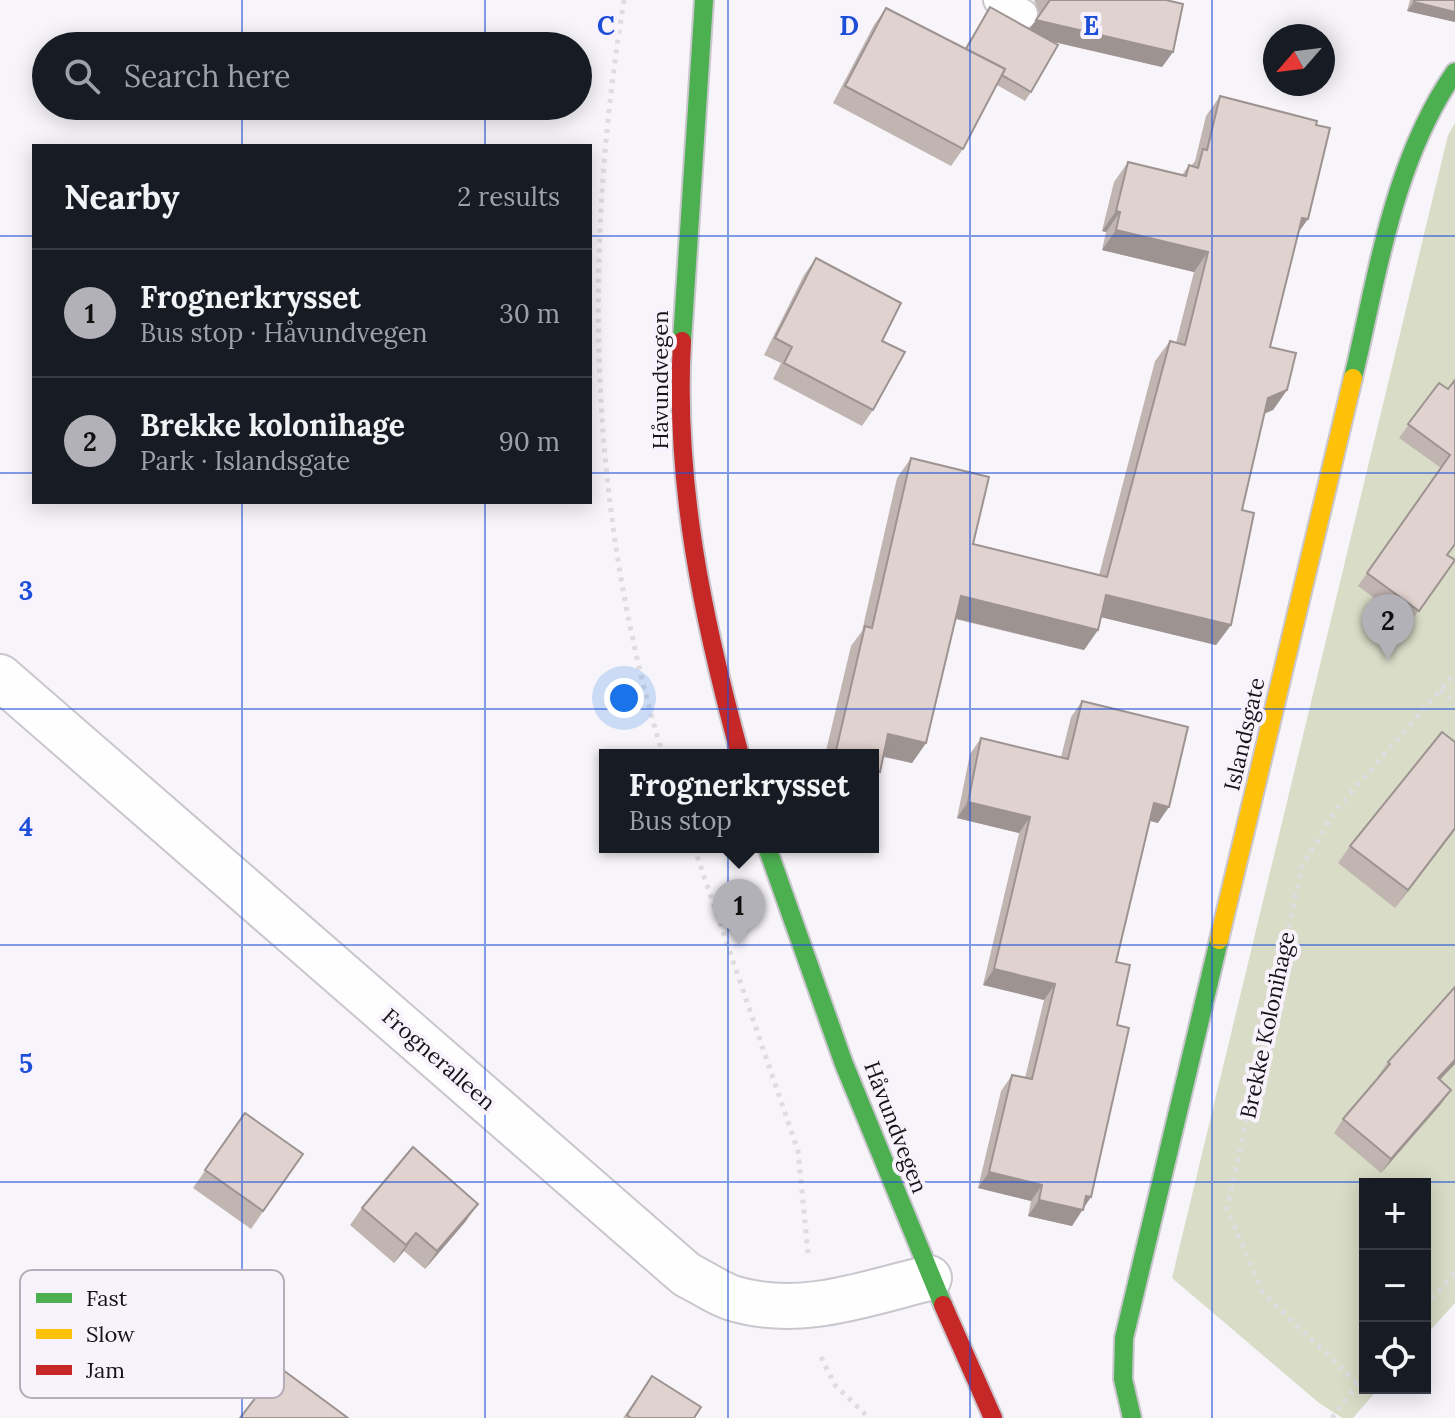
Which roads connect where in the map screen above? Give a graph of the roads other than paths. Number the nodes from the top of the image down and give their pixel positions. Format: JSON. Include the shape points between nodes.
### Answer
{"nodes":[{"id":1,"x":704,"y":0,"type":"edge"},
{"id":2,"x":1455,"y":72,"type":"edge"},
{"id":3,"x":0,"y":677,"type":"edge"},
{"id":4,"x":738,"y":749,"type":"edge"},
{"id":5,"x":769,"y":853,"type":"edge"},
{"id":6,"x":929,"y":1278,"type":"junction"},
{"id":7,"x":993,"y":1418,"type":"edge"},
{"id":8,"x":1132,"y":1418,"type":"edge"}],
"edges":[{"from":1,"to":4,"type":"main road","name":"Håvundvegen","via":[[681,357],[686,496],[707,634]]},
{"from":2,"to":8,"type":"main road","name":"Islandsgate","via":[[1430,108],[1393,208],[1124,1338],[1123,1379]]},
{"from":3,"to":6,"type":"street","name":"Frogneralleen","via":[[687,1275],[730,1297],[809,1308]]},
{"from":5,"to":6,"type":"main road","name":"Håvundvegen"},
{"from":6,"to":7,"type":"main road","name":"Håvundvegen"}]}
